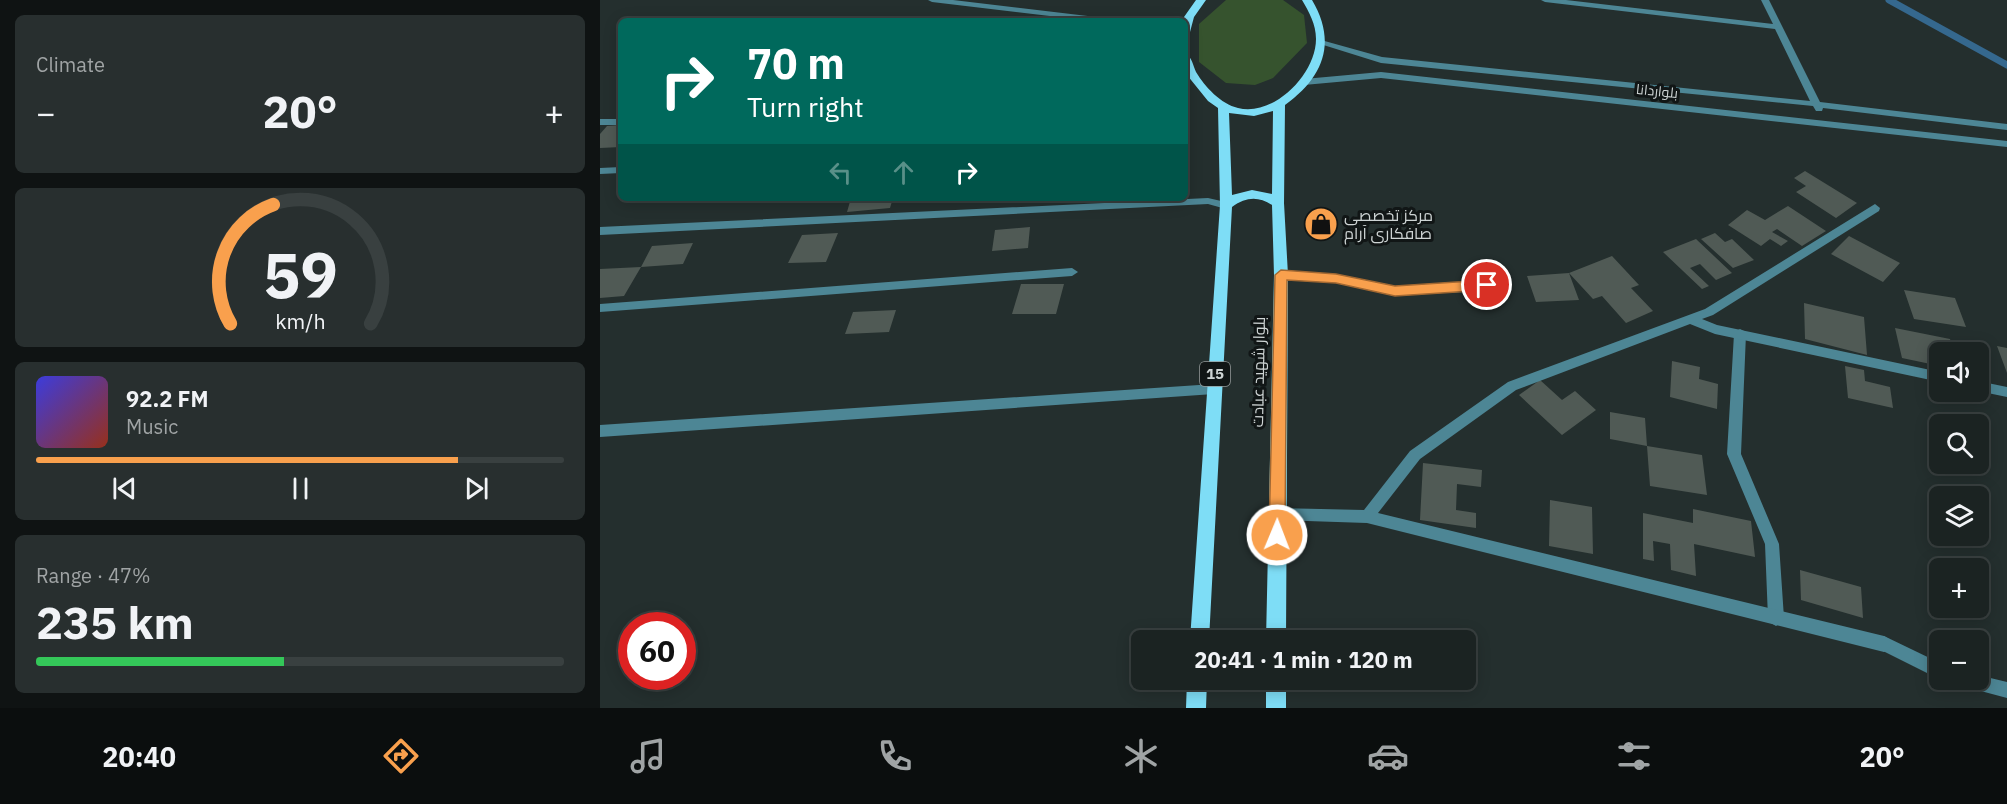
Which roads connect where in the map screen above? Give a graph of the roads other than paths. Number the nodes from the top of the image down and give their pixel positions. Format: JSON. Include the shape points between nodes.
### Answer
{"nodes":[{"id":1,"x":932,"y":0,"type":"edge"},
{"id":2,"x":1201,"y":0,"type":"edge"},
{"id":3,"x":1307,"y":0,"type":"edge"},
{"id":4,"x":1545,"y":0,"type":"edge"},
{"id":5,"x":1765,"y":0,"type":"edge"},
{"id":6,"x":1087,"y":18,"type":"edge"},
{"id":7,"x":1188,"y":20,"type":"edge"},
{"id":8,"x":1778,"y":27,"type":"junction"},
{"id":9,"x":1321,"y":43,"type":"junction"},
{"id":10,"x":1188,"y":65,"type":"edge"},
{"id":11,"x":1304,"y":82,"type":"junction"},
{"id":12,"x":1816,"y":104,"type":"junction"},
{"id":13,"x":1279,"y":105,"type":"junction"},
{"id":14,"x":1223,"y":108,"type":"junction"},
{"id":15,"x":600,"y":122,"type":"edge"},
{"id":16,"x":618,"y":122,"type":"edge"},
{"id":17,"x":1827,"y":123,"type":"junction"},
{"id":18,"x":2007,"y":127,"type":"edge"},
{"id":19,"x":2007,"y":144,"type":"edge"},
{"id":20,"x":618,"y":170,"type":"edge"},
{"id":21,"x":600,"y":171,"type":"edge"},
{"id":22,"x":1278,"y":203,"type":"junction"},
{"id":23,"x":1226,"y":205,"type":"junction"},
{"id":24,"x":1875,"y":208,"type":"dead end"},
{"id":25,"x":600,"y":231,"type":"edge"},
{"id":26,"x":1072,"y":272,"type":"dead end"},
{"id":27,"x":1281,"y":275,"type":"junction"},
{"id":28,"x":1506,"y":282,"type":"dead end"},
{"id":29,"x":600,"y":308,"type":"edge"},
{"id":30,"x":1690,"y":319,"type":"junction"},
{"id":31,"x":1740,"y":334,"type":"junction"},
{"id":32,"x":1929,"y":375,"type":"edge"},
{"id":33,"x":1214,"y":388,"type":"junction"},
{"id":34,"x":1989,"y":388,"type":"edge"},
{"id":35,"x":2007,"y":392,"type":"edge"},
{"id":36,"x":600,"y":431,"type":"edge"},
{"id":37,"x":1277,"y":514,"type":"junction"},
{"id":38,"x":1367,"y":517,"type":"junction"},
{"id":39,"x":1776,"y":618,"type":"junction"},
{"id":40,"x":1200,"y":630,"type":"edge"},
{"id":41,"x":1276,"y":630,"type":"edge"},
{"id":42,"x":1929,"y":666,"type":"edge"},
{"id":43,"x":1989,"y":685,"type":"edge"},
{"id":44,"x":1197,"y":690,"type":"edge"},
{"id":45,"x":1276,"y":690,"type":"edge"},
{"id":46,"x":2007,"y":690,"type":"edge"},
{"id":47,"x":1196,"y":708,"type":"edge"},
{"id":48,"x":1276,"y":708,"type":"edge"}],
"edges":[{"from":1,"to":6,"type":"street"},
{"from":2,"to":7,"type":"main road"},
{"from":3,"to":9,"type":"main road","via":[[1316,15]]},
{"from":4,"to":8,"type":"street"},
{"from":5,"to":8,"type":"street"},
{"from":8,"to":12,"type":"street"},
{"from":9,"to":11,"type":"main road","via":[[1314,67]]},
{"from":9,"to":12,"type":"street","name":"بلواردانا","via":[[1382,60]]},
{"from":10,"to":14,"type":"main road","via":[[1206,94]]},
{"from":11,"to":13,"type":"main road"},
{"from":11,"to":17,"type":"street","name":"بلواردانا","via":[[1381,75]]},
{"from":12,"to":17,"type":"street"},
{"from":12,"to":18,"type":"street","name":"بلواردانا"},
{"from":13,"to":14,"type":"main road","via":[[1252,113]]},
{"from":13,"to":22,"type":"main road","name":"بلوار شهید عبادت"},
{"from":14,"to":23,"type":"main road","number":"15"},
{"from":15,"to":16,"type":"street"},
{"from":17,"to":19,"type":"street","name":"بلواردانا"},
{"from":20,"to":21,"type":"street"},
{"from":22,"to":23,"type":"main road","via":[[1267,195],[1252,193],[1236,196]]},
{"from":22,"to":27,"type":"main road","name":"بلوار شهید عبادت"},
{"from":23,"to":25,"type":"street","via":[[1208,201]]},
{"from":23,"to":33,"type":"main road","number":"15"},
{"from":24,"to":30,"type":"street","via":[[1709,312]]},
{"from":26,"to":29,"type":"street"},
{"from":27,"to":28,"type":"street","via":[[1336,278],[1395,291]]},
{"from":27,"to":37,"type":"main road","name":"بلوار شهید عبادت"},
{"from":30,"to":31,"type":"street"},
{"from":30,"to":38,"type":"street","via":[[1512,386],[1415,455]]},
{"from":31,"to":32,"type":"street"},
{"from":31,"to":39,"type":"street","via":[[1734,454],[1772,544]]},
{"from":33,"to":36,"type":"street"},
{"from":33,"to":40,"type":"main road","number":"15"},
{"from":34,"to":35,"type":"street"},
{"from":37,"to":38,"type":"street"},
{"from":37,"to":41,"type":"main road","name":"بلوار شهید عبادت"},
{"from":38,"to":39,"type":"street"},
{"from":39,"to":42,"type":"street","via":[[1884,644]]},
{"from":43,"to":46,"type":"street"},
{"from":44,"to":47,"type":"main road"},
{"from":45,"to":48,"type":"main road"}]}
